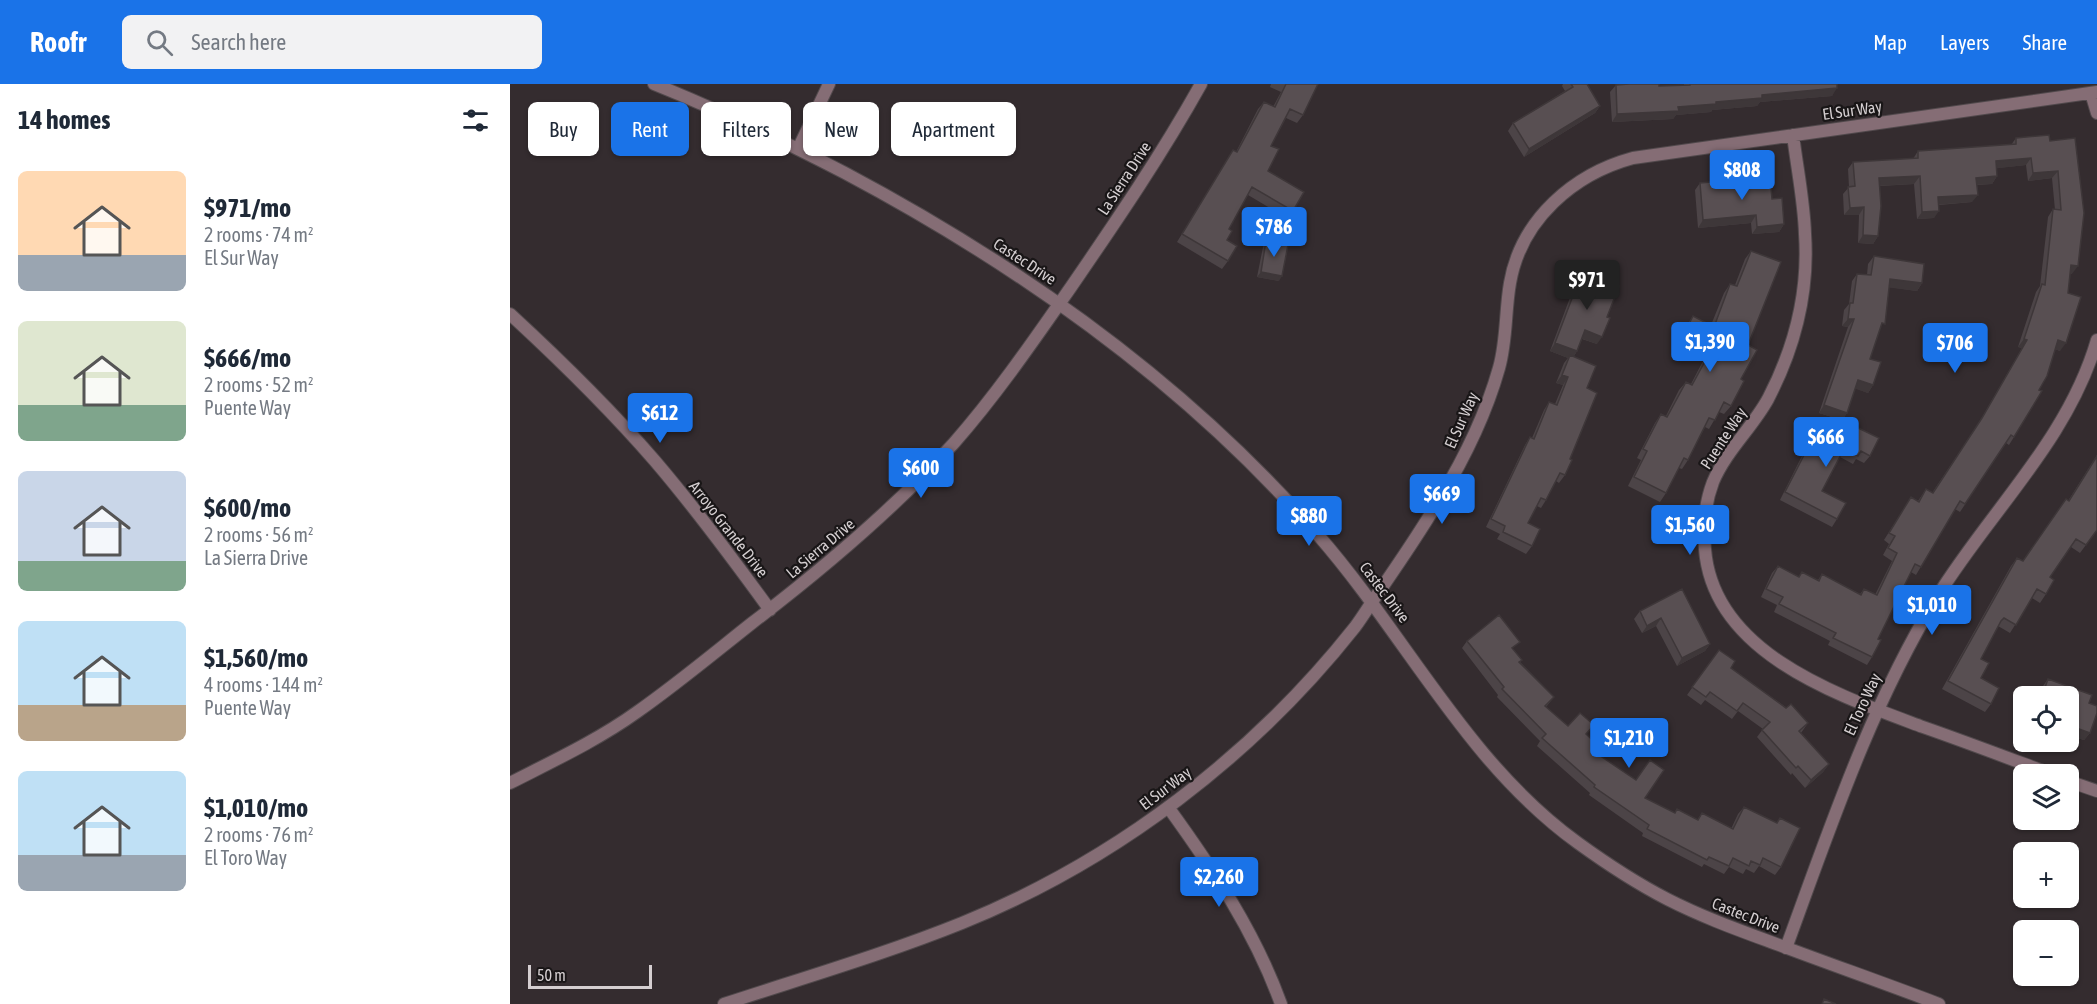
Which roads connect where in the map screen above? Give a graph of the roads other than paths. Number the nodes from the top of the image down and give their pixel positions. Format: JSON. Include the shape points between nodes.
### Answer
{"nodes":[{"id":1,"x":654,"y":84,"type":"edge"},
{"id":2,"x":829,"y":84,"type":"edge"},
{"id":3,"x":1201,"y":84,"type":"edge"},
{"id":4,"x":2094,"y":92,"type":"edge"},
{"id":5,"x":2097,"y":113,"type":"edge"},
{"id":6,"x":1793,"y":135,"type":"junction"},
{"id":7,"x":798,"y":149,"type":"junction"},
{"id":8,"x":1060,"y":303,"type":"junction"},
{"id":9,"x":510,"y":314,"type":"edge"},
{"id":10,"x":2097,"y":340,"type":"edge"},
{"id":11,"x":1372,"y":601,"type":"junction"},
{"id":12,"x":770,"y":610,"type":"junction"},
{"id":13,"x":1877,"y":709,"type":"junction"},
{"id":14,"x":2023,"y":764,"type":"edge"},
{"id":15,"x":510,"y":783,"type":"edge"},
{"id":16,"x":2079,"y":785,"type":"edge"},
{"id":17,"x":2097,"y":791,"type":"edge"},
{"id":18,"x":1168,"y":807,"type":"junction"},
{"id":19,"x":1786,"y":948,"type":"junction"},
{"id":20,"x":724,"y":1004,"type":"edge"},
{"id":21,"x":1281,"y":1004,"type":"edge"},
{"id":22,"x":1940,"y":1004,"type":"edge"}],
"edges":[{"from":1,"to":7,"type":"street","name":"Castec Drive"},
{"from":2,"to":7,"type":"street"},
{"from":3,"to":8,"type":"street","name":"La Sierra Drive","via":[[1132,199]]},
{"from":4,"to":5,"type":"street"},
{"from":4,"to":6,"type":"street","name":"El Sur Way"},
{"from":6,"to":11,"type":"street","name":"El Sur Way","via":[[1620,162],[1582,179],[1540,217],[1520,251],[1511,278],[1500,366],[1472,439],[1424,526]]},
{"from":6,"to":13,"type":"street","name":"Puente Way","via":[[1806,242],[1798,322],[1790,351],[1764,406],[1712,485],[1703,533],[1706,558],[1716,593],[1728,614],[1753,641],[1824,687]]},
{"from":7,"to":8,"type":"street","name":"Castec Drive","via":[[945,229]]},
{"from":8,"to":11,"type":"street","name":"Castec Drive","via":[[1114,342],[1221,433],[1318,534]]},
{"from":8,"to":12,"type":"street","name":"La Sierra Drive","via":[[956,441],[875,522]]},
{"from":9,"to":12,"type":"street","name":"Arroyo Grande Drive","via":[[655,461]]},
{"from":10,"to":13,"type":"street","name":"El Toro Way","via":[[2077,394],[2058,430],[1937,597]]},
{"from":11,"to":18,"type":"street","name":"El Sur Way","via":[[1358,624],[1275,717]]},
{"from":11,"to":19,"type":"street","name":"Castec Drive","via":[[1454,719],[1510,784],[1575,842],[1667,899]]},
{"from":12,"to":15,"type":"street","name":"La Sierra Drive","via":[[635,713]]},
{"from":13,"to":14,"type":"street","name":"Puente Way"},
{"from":13,"to":19,"type":"street","name":"El Toro Way"},
{"from":16,"to":17,"type":"street"},
{"from":18,"to":20,"type":"street","name":"El Sur Way","via":[[1086,861],[964,922]]},
{"from":18,"to":21,"type":"street","via":[[1232,901]]},
{"from":19,"to":22,"type":"street","name":"Castec Drive"}]}
